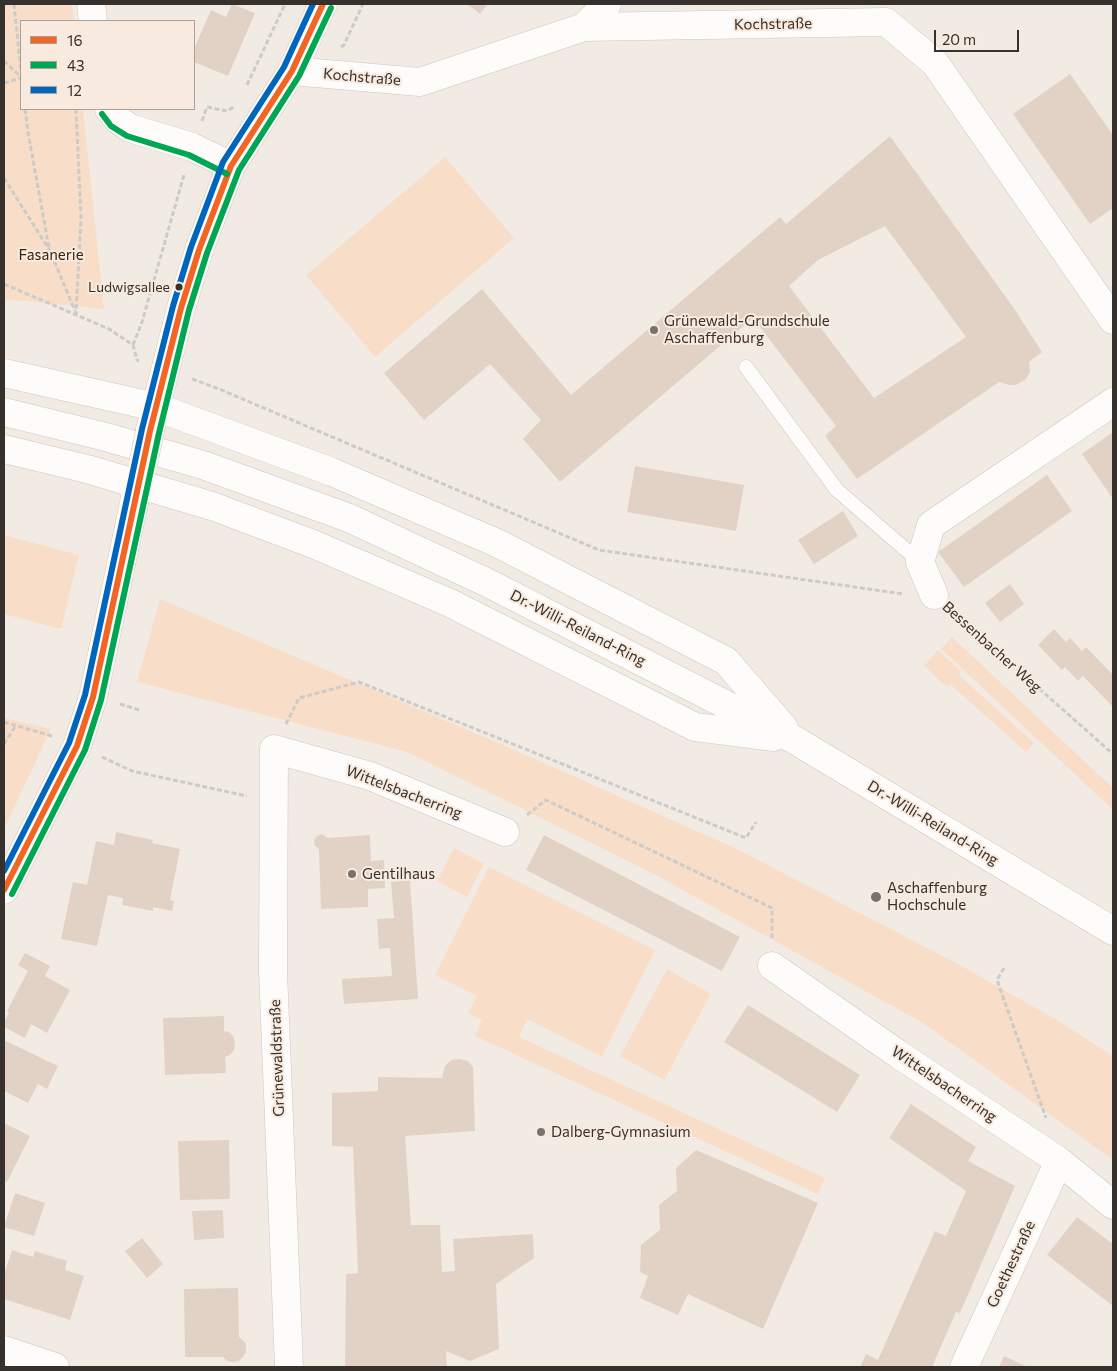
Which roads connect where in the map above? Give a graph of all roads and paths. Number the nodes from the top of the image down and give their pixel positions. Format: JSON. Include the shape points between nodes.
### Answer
{"nodes":[{"id":1,"x":14,"y":4,"type":"edge"},
{"id":2,"x":92,"y":4,"type":"edge"},
{"id":3,"x":285,"y":4,"type":"edge"},
{"id":4,"x":323,"y":4,"type":"edge"},
{"id":5,"x":607,"y":4,"type":"edge"},
{"id":6,"x":93,"y":20,"type":"edge"},
{"id":7,"x":584,"y":27,"type":"junction"},
{"id":8,"x":263,"y":53,"type":"dead end"},
{"id":9,"x":4,"y":61,"type":"edge"},
{"id":10,"x":20,"y":61,"type":"edge"},
{"id":11,"x":292,"y":72,"type":"junction"},
{"id":12,"x":20,"y":77,"type":"edge"},
{"id":13,"x":20,"y":78,"type":"edge"},
{"id":14,"x":4,"y":83,"type":"edge"},
{"id":15,"x":25,"y":110,"type":"edge"},
{"id":16,"x":76,"y":110,"type":"edge"},
{"id":17,"x":110,"y":110,"type":"edge"},
{"id":18,"x":231,"y":166,"type":"junction"},
{"id":19,"x":4,"y":178,"type":"edge"},
{"id":20,"x":50,"y":251,"type":"junction"},
{"id":21,"x":4,"y":284,"type":"edge"},
{"id":22,"x":76,"y":314,"type":"junction"},
{"id":23,"x":1113,"y":320,"type":"edge"},
{"id":24,"x":142,"y":322,"type":"dead end"},
{"id":25,"x":133,"y":345,"type":"junction"},
{"id":26,"x":746,"y":367,"type":"dead end"},
{"id":27,"x":165,"y":370,"type":"junction"},
{"id":28,"x":4,"y":373,"type":"edge"},
{"id":29,"x":1113,"y":402,"type":"edge"},
{"id":30,"x":4,"y":412,"type":"edge"},
{"id":31,"x":153,"y":419,"type":"junction"},
{"id":32,"x":4,"y":449,"type":"edge"},
{"id":33,"x":140,"y":474,"type":"junction"},
{"id":34,"x":920,"y":562,"type":"junction"},
{"id":35,"x":934,"y":595,"type":"junction"},
{"id":36,"x":4,"y":722,"type":"edge"},
{"id":37,"x":16,"y":725,"type":"junction"},
{"id":38,"x":41,"y":732,"type":"dead end"},
{"id":39,"x":793,"y":739,"type":"junction"},
{"id":40,"x":4,"y":744,"type":"edge"},
{"id":41,"x":78,"y":746,"type":"junction"},
{"id":42,"x":274,"y":749,"type":"junction"},
{"id":43,"x":1113,"y":754,"type":"edge"},
{"id":44,"x":272,"y":801,"type":"junction"},
{"id":45,"x":756,"y":822,"type":"dead end"},
{"id":46,"x":505,"y":832,"type":"joint"},
{"id":47,"x":4,"y":890,"type":"edge"},
{"id":48,"x":1113,"y":930,"type":"edge"},
{"id":49,"x":772,"y":966,"type":"joint"},
{"id":50,"x":1004,"y":968,"type":"dead end"},
{"id":51,"x":1047,"y":1121,"type":"dead end"},
{"id":52,"x":1059,"y":1161,"type":"junction"},
{"id":53,"x":1113,"y":1205,"type":"edge"},
{"id":54,"x":4,"y":1350,"type":"edge"},
{"id":55,"x":55,"y":1367,"type":"edge"},
{"id":56,"x":289,"y":1367,"type":"edge"},
{"id":57,"x":964,"y":1367,"type":"edge"}],
"edges":[{"from":1,"to":10,"type":"path"},
{"from":2,"to":6,"type":"main road"},
{"from":3,"to":8,"type":"path"},
{"from":4,"to":11,"type":"main road"},
{"from":5,"to":7,"type":"main road"},
{"from":7,"to":11,"type":"main road","name":"Kochstraße","via":[[420,82]]},
{"from":7,"to":23,"type":"main road","name":"Kochstraße","via":[[886,22],[935,63]]},
{"from":9,"to":12,"type":"path"},
{"from":11,"to":18,"type":"main road"},
{"from":13,"to":14,"type":"path"},
{"from":15,"to":20,"type":"path"},
{"from":16,"to":22,"type":"path","via":[[81,217]]},
{"from":17,"to":18,"type":"main road","via":[[130,128],[192,147]]},
{"from":18,"to":27,"type":"main road","via":[[198,250]]},
{"from":19,"to":20,"type":"path"},
{"from":20,"to":22,"type":"path"},
{"from":21,"to":22,"type":"path"},
{"from":22,"to":25,"type":"path","via":[[109,329]]},
{"from":24,"to":25,"type":"path"},
{"from":25,"to":27,"type":"path","via":[[137,360]]},
{"from":26,"to":34,"type":"lane","via":[[837,490]]},
{"from":27,"to":31,"type":"main road"},
{"from":27,"to":35,"type":"path","via":[[228,393],[599,550],[909,595]]},
{"from":28,"to":31,"type":"main road"},
{"from":29,"to":34,"type":"main road","via":[[931,525]]},
{"from":30,"to":39,"type":"main road","name":"Dr.-Willi-Reiland-Ring","via":[[203,465],[349,518],[488,582]]},
{"from":31,"to":33,"type":"main road","bridge":true},
{"from":31,"to":39,"type":"main road","via":[[332,472],[496,543],[726,662]]},
{"from":32,"to":33,"type":"main road","via":[[87,469]]},
{"from":33,"to":39,"type":"main road","via":[[450,603],[695,727]]},
{"from":33,"to":41,"type":"main road","via":[[93,697]]},
{"from":34,"to":35,"type":"main road","name":"Bessenbacher Weg"},
{"from":35,"to":43,"type":"path","name":"Bessenbacher Weg"},
{"from":36,"to":37,"type":"path"},
{"from":37,"to":38,"type":"path"},
{"from":37,"to":40,"type":"path"},
{"from":39,"to":48,"type":"main road","name":"Dr.-Willi-Reiland-Ring"},
{"from":41,"to":44,"type":"path","via":[[132,771]]},
{"from":41,"to":47,"type":"main road"},
{"from":42,"to":44,"type":"main road","name":"Grünewaldstraße"},
{"from":42,"to":45,"type":"path","via":[[300,698],[359,682],[746,838]]},
{"from":42,"to":46,"type":"main road","name":"Wittelsbacherring","via":[[370,776]]},
{"from":44,"to":56,"type":"main road","name":"Grünewaldstraße","via":[[273,971]]},
{"from":46,"to":49,"type":"path","via":[[546,800],[772,908]]},
{"from":49,"to":52,"type":"main road","name":"Wittelsbacherring"},
{"from":50,"to":51,"type":"path","via":[[996,980]]},
{"from":52,"to":53,"type":"main road","name":"Wittelsbacherring"},
{"from":52,"to":57,"type":"main road","name":"Goethestraße"},
{"from":54,"to":55,"type":"main road"}]}
